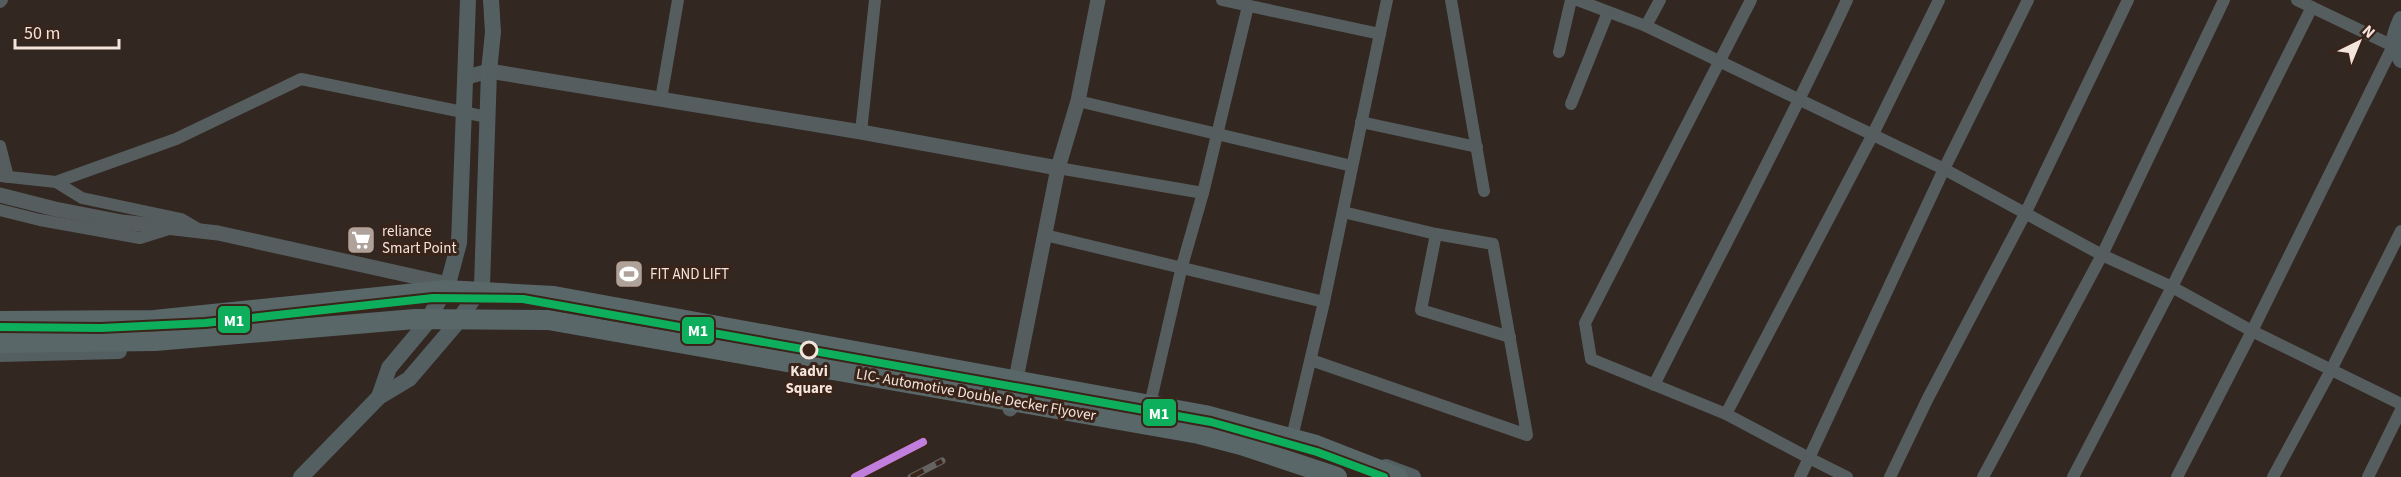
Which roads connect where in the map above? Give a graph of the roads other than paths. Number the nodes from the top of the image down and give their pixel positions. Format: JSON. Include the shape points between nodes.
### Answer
{"nodes":[{"id":1,"x":468,"y":0,"type":"edge"},
{"id":2,"x":491,"y":0,"type":"edge"},
{"id":3,"x":678,"y":0,"type":"edge"},
{"id":4,"x":875,"y":0,"type":"edge"},
{"id":5,"x":1098,"y":0,"type":"edge"},
{"id":6,"x":1222,"y":0,"type":"edge"},
{"id":7,"x":1387,"y":0,"type":"edge"},
{"id":8,"x":1451,"y":0,"type":"edge"},
{"id":9,"x":1571,"y":0,"type":"edge"},
{"id":10,"x":1577,"y":0,"type":"edge"},
{"id":11,"x":1660,"y":0,"type":"edge"},
{"id":12,"x":1751,"y":0,"type":"edge"},
{"id":13,"x":1847,"y":0,"type":"edge"},
{"id":14,"x":1939,"y":0,"type":"edge"},
{"id":15,"x":2028,"y":0,"type":"edge"},
{"id":16,"x":2128,"y":0,"type":"edge"},
{"id":17,"x":2224,"y":0,"type":"edge"},
{"id":18,"x":2303,"y":2,"type":"edge"},
{"id":19,"x":1248,"y":6,"type":"junction"},
{"id":20,"x":1608,"y":12,"type":"junction"},
{"id":21,"x":2401,"y":19,"type":"edge"},
{"id":22,"x":1646,"y":26,"type":"junction"},
{"id":23,"x":1380,"y":34,"type":"junction"},
{"id":24,"x":1558,"y":52,"type":"dead end"},
{"id":25,"x":2397,"y":53,"type":"edge"},
{"id":26,"x":1719,"y":62,"type":"junction"},
{"id":27,"x":489,"y":71,"type":"junction"},
{"id":28,"x":466,"y":77,"type":"junction"},
{"id":29,"x":661,"y":99,"type":"junction"},
{"id":30,"x":1801,"y":100,"type":"junction"},
{"id":31,"x":1078,"y":101,"type":"junction"},
{"id":32,"x":1571,"y":104,"type":"dead end"},
{"id":33,"x":464,"y":114,"type":"junction"},
{"id":34,"x":487,"y":117,"type":"junction"},
{"id":35,"x":1362,"y":122,"type":"junction"},
{"id":36,"x":861,"y":132,"type":"junction"},
{"id":37,"x":1215,"y":135,"type":"junction"},
{"id":38,"x":1872,"y":136,"type":"junction"},
{"id":39,"x":0,"y":146,"type":"edge"},
{"id":40,"x":1476,"y":147,"type":"junction"},
{"id":41,"x":1352,"y":166,"type":"junction"},
{"id":42,"x":1058,"y":168,"type":"junction"},
{"id":43,"x":1944,"y":169,"type":"junction"},
{"id":44,"x":4,"y":176,"type":"edge"},
{"id":45,"x":56,"y":182,"type":"junction"},
{"id":46,"x":1484,"y":191,"type":"dead end"},
{"id":47,"x":1203,"y":193,"type":"junction"},
{"id":48,"x":0,"y":195,"type":"edge"},
{"id":49,"x":0,"y":210,"type":"edge"},
{"id":50,"x":1343,"y":212,"type":"junction"},
{"id":51,"x":2025,"y":214,"type":"junction"},
{"id":52,"x":169,"y":229,"type":"junction"},
{"id":53,"x":201,"y":231,"type":"junction"},
{"id":54,"x":2401,"y":231,"type":"edge"},
{"id":55,"x":1436,"y":234,"type":"junction"},
{"id":56,"x":1045,"y":235,"type":"junction"},
{"id":57,"x":2102,"y":255,"type":"junction"},
{"id":58,"x":1182,"y":266,"type":"junction"},
{"id":59,"x":448,"y":285,"type":"junction"},
{"id":60,"x":483,"y":286,"type":"junction"},
{"id":61,"x":2172,"y":287,"type":"junction"},
{"id":62,"x":1324,"y":303,"type":"junction"},
{"id":63,"x":0,"y":315,"type":"edge"},
{"id":64,"x":0,"y":321,"type":"edge"},
{"id":65,"x":456,"y":324,"type":"junction"},
{"id":66,"x":425,"y":325,"type":"junction"},
{"id":67,"x":2252,"y":332,"type":"junction"},
{"id":68,"x":1510,"y":337,"type":"junction"},
{"id":69,"x":0,"y":354,"type":"edge"},
{"id":70,"x":1311,"y":360,"type":"junction"},
{"id":71,"x":2331,"y":370,"type":"junction"},
{"id":72,"x":1016,"y":375,"type":"junction"},
{"id":73,"x":1654,"y":386,"type":"junction"},
{"id":74,"x":379,"y":397,"type":"junction"},
{"id":75,"x":1152,"y":400,"type":"junction"},
{"id":76,"x":2401,"y":404,"type":"edge"},
{"id":77,"x":1010,"y":409,"type":"junction"},
{"id":78,"x":2401,"y":410,"type":"edge"},
{"id":79,"x":1726,"y":414,"type":"junction"},
{"id":80,"x":1293,"y":433,"type":"junction"},
{"id":81,"x":1809,"y":458,"type":"junction"},
{"id":82,"x":301,"y":477,"type":"edge"},
{"id":83,"x":1319,"y":477,"type":"edge"},
{"id":84,"x":1336,"y":477,"type":"edge"},
{"id":85,"x":1398,"y":477,"type":"edge"},
{"id":86,"x":1413,"y":477,"type":"edge"},
{"id":87,"x":1800,"y":477,"type":"edge"},
{"id":88,"x":1847,"y":477,"type":"edge"},
{"id":89,"x":1890,"y":477,"type":"edge"},
{"id":90,"x":1983,"y":477,"type":"edge"},
{"id":91,"x":2073,"y":477,"type":"edge"},
{"id":92,"x":2177,"y":477,"type":"edge"},
{"id":93,"x":2273,"y":477,"type":"edge"},
{"id":94,"x":2368,"y":477,"type":"edge"}],
"edges":[{"from":1,"to":28,"type":"main road"},
{"from":2,"to":27,"type":"main road"},
{"from":3,"to":29,"type":"street"},
{"from":4,"to":36,"type":"street"},
{"from":5,"to":31,"type":"street"},
{"from":6,"to":19,"type":"street"},
{"from":7,"to":23,"type":"street"},
{"from":8,"to":40,"type":"street"},
{"from":9,"to":24,"type":"street"},
{"from":10,"to":20,"type":"street"},
{"from":11,"to":22,"type":"street"},
{"from":12,"to":26,"type":"street"},
{"from":13,"to":30,"type":"street"},
{"from":14,"to":38,"type":"street"},
{"from":15,"to":43,"type":"street"},
{"from":16,"to":51,"type":"street"},
{"from":17,"to":57,"type":"street"},
{"from":18,"to":25,"type":"street"},
{"from":18,"to":61,"type":"street"},
{"from":19,"to":23,"type":"street"},
{"from":19,"to":37,"type":"street"},
{"from":20,"to":22,"type":"street"},
{"from":20,"to":32,"type":"street"},
{"from":21,"to":25,"type":"main road","via":[[2395,32]]},
{"from":22,"to":26,"type":"street"},
{"from":23,"to":35,"type":"street"},
{"from":25,"to":67,"type":"street"},
{"from":26,"to":30,"type":"street"},
{"from":26,"to":73,"type":"street","via":[[1585,323],[1592,359]]},
{"from":27,"to":28,"type":"street"},
{"from":27,"to":29,"type":"street"},
{"from":27,"to":34,"type":"main road"},
{"from":28,"to":33,"type":"main road"},
{"from":29,"to":36,"type":"street"},
{"from":30,"to":38,"type":"street"},
{"from":30,"to":73,"type":"street"},
{"from":31,"to":37,"type":"street"},
{"from":31,"to":42,"type":"street"},
{"from":33,"to":34,"type":"street"},
{"from":33,"to":45,"type":"street","via":[[301,79],[177,139]]},
{"from":33,"to":59,"type":"main road","via":[[459,243]]},
{"from":34,"to":60,"type":"main road"},
{"from":35,"to":40,"type":"street"},
{"from":35,"to":41,"type":"street"},
{"from":36,"to":42,"type":"street"},
{"from":37,"to":41,"type":"street"},
{"from":37,"to":47,"type":"street"},
{"from":38,"to":43,"type":"street"},
{"from":38,"to":79,"type":"street"},
{"from":39,"to":44,"type":"street"},
{"from":40,"to":46,"type":"street"},
{"from":41,"to":50,"type":"street"},
{"from":42,"to":47,"type":"street"},
{"from":42,"to":56,"type":"street"},
{"from":43,"to":51,"type":"street"},
{"from":43,"to":81,"type":"street"},
{"from":44,"to":45,"type":"street"},
{"from":45,"to":53,"type":"street","via":[[82,198],[181,219]]},
{"from":47,"to":58,"type":"street"},
{"from":48,"to":52,"type":"street"},
{"from":49,"to":52,"type":"street","via":[[140,238]]},
{"from":50,"to":55,"type":"street"},
{"from":50,"to":62,"type":"street"},
{"from":51,"to":57,"type":"street"},
{"from":51,"to":89,"type":"street"},
{"from":52,"to":53,"type":"street"},
{"from":53,"to":59,"type":"street"},
{"from":54,"to":71,"type":"street"},
{"from":55,"to":68,"type":"street","via":[[1494,244]]},
{"from":55,"to":68,"type":"street","via":[[1421,310]]},
{"from":56,"to":58,"type":"street"},
{"from":56,"to":72,"type":"street"},
{"from":57,"to":61,"type":"street"},
{"from":57,"to":90,"type":"street"},
{"from":58,"to":62,"type":"street"},
{"from":58,"to":75,"type":"street"},
{"from":59,"to":60,"type":"main road"},
{"from":59,"to":63,"type":"main road","via":[[155,313]]},
{"from":59,"to":66,"type":"main road"},
{"from":60,"to":65,"type":"main road"},
{"from":60,"to":72,"type":"main road","via":[[556,289]]},
{"from":61,"to":67,"type":"street"},
{"from":61,"to":91,"type":"street"},
{"from":62,"to":70,"type":"street"},
{"from":64,"to":85,"type":"main road","name":"LIC- Automotive Double Decker Flyover","bridge":true,"via":[[154,320],[446,290],[554,296],[1204,415],[1316,445]]},
{"from":65,"to":66,"type":"main road"},
{"from":65,"to":74,"type":"main road","via":[[409,379]]},
{"from":65,"to":77,"type":"main road","via":[[548,327]]},
{"from":66,"to":69,"type":"main road","via":[[156,350]]},
{"from":66,"to":74,"type":"main road","via":[[389,368]]},
{"from":67,"to":71,"type":"street"},
{"from":67,"to":92,"type":"street"},
{"from":68,"to":70,"type":"street","via":[[1527,435]]},
{"from":69,"to":84,"type":"main road","name":"LIC- Automotive Double Decker Flyover","bridge":true,"via":[[415,318],[548,320],[1199,434]]},
{"from":70,"to":80,"type":"street"},
{"from":71,"to":76,"type":"street"},
{"from":71,"to":93,"type":"street"},
{"from":72,"to":75,"type":"main road"},
{"from":72,"to":77,"type":"street"},
{"from":73,"to":79,"type":"street"},
{"from":74,"to":82,"type":"main road"},
{"from":75,"to":80,"type":"main road"},
{"from":77,"to":83,"type":"main road","via":[[1198,440]]},
{"from":78,"to":94,"type":"street"},
{"from":79,"to":81,"type":"street"},
{"from":80,"to":86,"type":"main road"},
{"from":81,"to":87,"type":"street"},
{"from":81,"to":88,"type":"street"}]}
